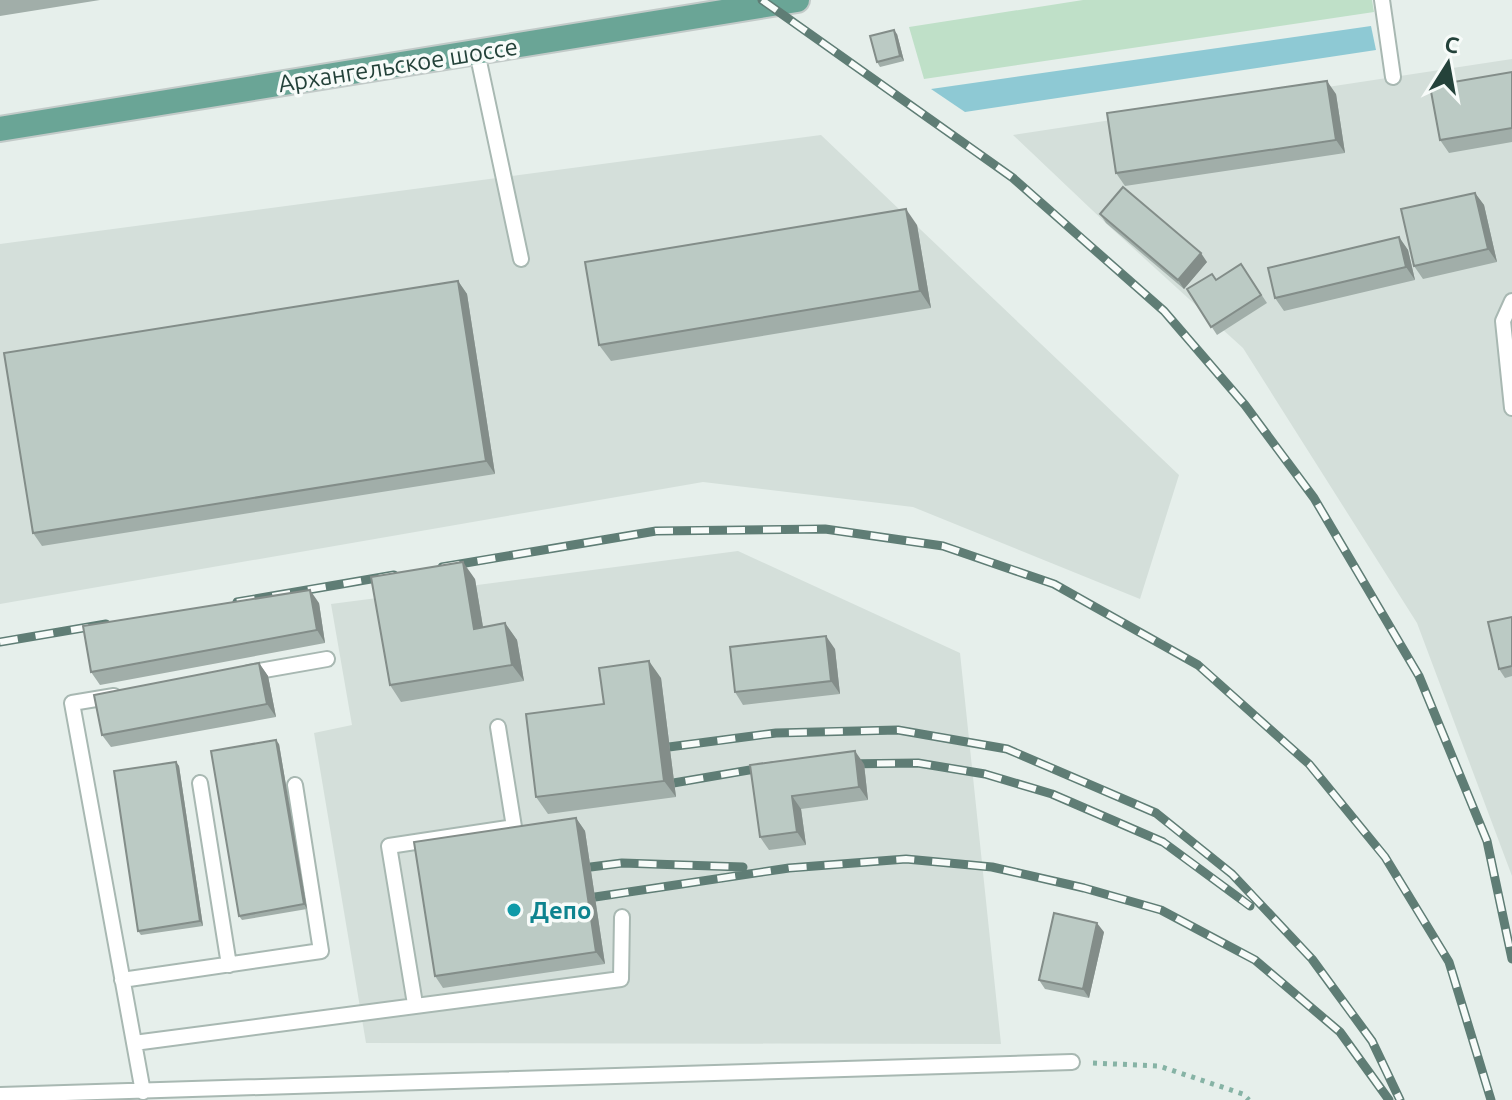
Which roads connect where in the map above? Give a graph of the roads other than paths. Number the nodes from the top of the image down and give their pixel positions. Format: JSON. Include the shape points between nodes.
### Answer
{"nodes":[{"id":1,"x":797,"y":0,"type":"edge"},
{"id":2,"x":1382,"y":0,"type":"edge"},
{"id":3,"x":477,"y":52,"type":"junction"},
{"id":4,"x":1393,"y":77,"type":"dead end"},
{"id":5,"x":0,"y":129,"type":"edge"},
{"id":6,"x":521,"y":259,"type":"dead end"},
{"id":7,"x":1512,"y":301,"type":"edge"},
{"id":8,"x":1512,"y":408,"type":"edge"},
{"id":9,"x":327,"y":659,"type":"dead end"},
{"id":10,"x":237,"y":675,"type":"edge"},
{"id":11,"x":132,"y":693,"type":"edge"},
{"id":12,"x":498,"y":727,"type":"dead end"},
{"id":13,"x":200,"y":783,"type":"dead end"},
{"id":14,"x":295,"y":785,"type":"dead end"},
{"id":15,"x":622,"y":917,"type":"dead end"},
{"id":16,"x":229,"y":965,"type":"junction"},
{"id":17,"x":122,"y":980,"type":"junction"},
{"id":18,"x":415,"y":1004,"type":"junction"},
{"id":19,"x":134,"y":1043,"type":"junction"},
{"id":20,"x":1072,"y":1062,"type":"road end"},
{"id":21,"x":143,"y":1092,"type":"junction"},
{"id":22,"x":0,"y":1095,"type":"edge"}],
"edges":[{"from":1,"to":3,"type":"main road","name":"Архангельское шоссе"},
{"from":2,"to":4,"type":"lane"},
{"from":3,"to":5,"type":"main road","name":"Архангельское шоссе"},
{"from":3,"to":6,"type":"lane"},
{"from":7,"to":8,"type":"lane","via":[[1503,321]]},
{"from":9,"to":10,"type":"lane"},
{"from":11,"to":17,"type":"lane","via":[[72,703]]},
{"from":12,"to":18,"type":"lane","via":[[514,827],[389,846]]},
{"from":13,"to":16,"type":"lane"},
{"from":14,"to":16,"type":"lane","via":[[321,951]]},
{"from":15,"to":18,"type":"lane","via":[[621,979]]},
{"from":16,"to":17,"type":"lane"},
{"from":17,"to":19,"type":"lane"},
{"from":18,"to":19,"type":"lane"},
{"from":19,"to":21,"type":"lane"},
{"from":20,"to":21,"type":"lane"},
{"from":21,"to":22,"type":"lane"}]}
